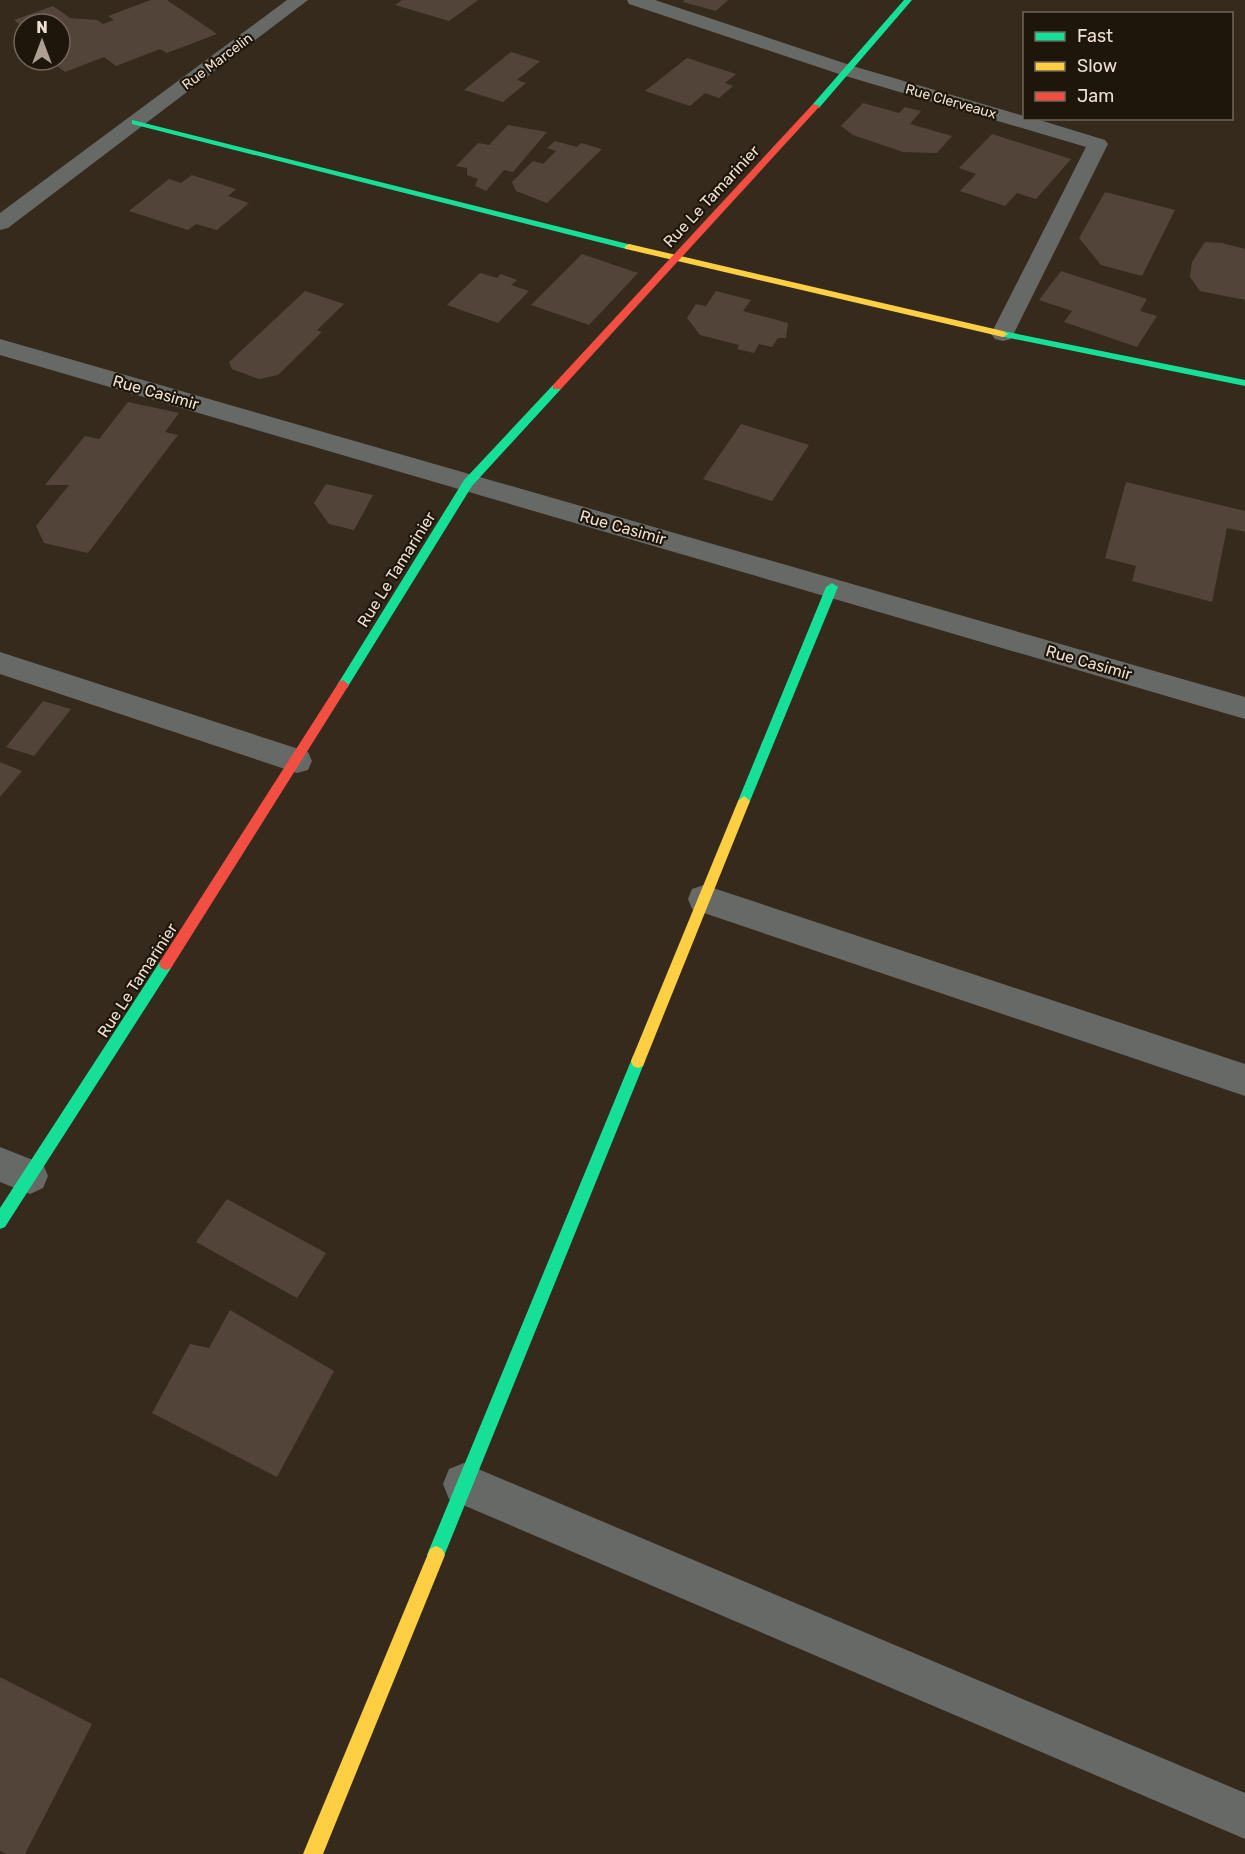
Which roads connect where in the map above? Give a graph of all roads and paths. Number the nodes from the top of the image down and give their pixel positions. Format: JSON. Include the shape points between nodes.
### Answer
{"nodes":[{"id":1,"x":299,"y":0,"type":"edge"},
{"id":2,"x":636,"y":0,"type":"edge"},
{"id":3,"x":908,"y":0,"type":"edge"},
{"id":4,"x":849,"y":71,"type":"junction"},
{"id":5,"x":135,"y":122,"type":"junction"},
{"id":6,"x":0,"y":223,"type":"edge"},
{"id":7,"x":675,"y":259,"type":"junction"},
{"id":8,"x":1003,"y":334,"type":"junction"},
{"id":9,"x":0,"y":347,"type":"edge"},
{"id":10,"x":1245,"y":383,"type":"edge"},
{"id":11,"x":468,"y":483,"type":"junction"},
{"id":12,"x":831,"y":587,"type":"junction"},
{"id":13,"x":0,"y":663,"type":"edge"},
{"id":14,"x":1245,"y":708,"type":"edge"},
{"id":15,"x":297,"y":761,"type":"junction"},
{"id":16,"x":704,"y":899,"type":"junction"},
{"id":17,"x":1245,"y":1080,"type":"edge"},
{"id":18,"x":15,"y":1170,"type":"edge"},
{"id":19,"x":0,"y":1222,"type":"edge"},
{"id":20,"x":464,"y":1484,"type":"junction"},
{"id":21,"x":1245,"y":1816,"type":"edge"},
{"id":22,"x":313,"y":1854,"type":"edge"}],
"edges":[{"from":1,"to":5,"type":"street","name":"Rue Marcelin"},
{"from":2,"to":4,"type":"street","name":"Rue Clerveaux"},
{"from":3,"to":4,"type":"street","name":"Rue Le Tamarinier"},
{"from":4,"to":7,"type":"street","name":"Rue Le Tamarinier"},
{"from":4,"to":8,"type":"street","name":"Rue Clerveaux","via":[[1098,144]]},
{"from":5,"to":6,"type":"street","name":"Rue Marcelin"},
{"from":5,"to":7,"type":"street"},
{"from":7,"to":8,"type":"street"},
{"from":7,"to":11,"type":"street","name":"Rue Le Tamarinier"},
{"from":8,"to":10,"type":"street"},
{"from":9,"to":11,"type":"street","name":"Rue Casimir"},
{"from":11,"to":12,"type":"street","name":"Rue Casimir"},
{"from":11,"to":15,"type":"street","name":"Rue Le Tamarinier"},
{"from":12,"to":14,"type":"street","name":"Rue Casimir"},
{"from":12,"to":16,"type":"street"},
{"from":13,"to":15,"type":"street"},
{"from":15,"to":18,"type":"street","name":"Rue Le Tamarinier"},
{"from":16,"to":17,"type":"street"},
{"from":16,"to":20,"type":"street"},
{"from":18,"to":19,"type":"street","name":"Rue Le Tamarinier"},
{"from":20,"to":21,"type":"street"},
{"from":20,"to":22,"type":"street"}]}
